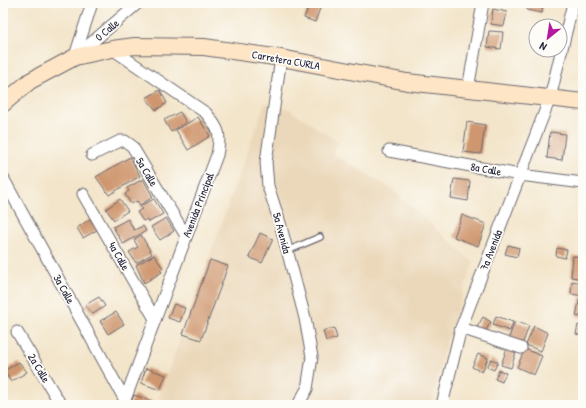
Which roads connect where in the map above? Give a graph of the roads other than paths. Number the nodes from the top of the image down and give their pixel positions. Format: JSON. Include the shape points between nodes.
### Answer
{"nodes":[{"id":1,"x":92,"y":3,"type":"edge"},
{"id":2,"x":138,"y":3,"type":"edge"},
{"id":3,"x":483,"y":3,"type":"edge"},
{"id":4,"x":573,"y":3,"type":"edge"},
{"id":5,"x":112,"y":49,"type":"junction"},
{"id":6,"x":75,"y":57,"type":"junction"},
{"id":7,"x":281,"y":58,"type":"junction"},
{"id":8,"x":468,"y":88,"type":"junction"},
{"id":9,"x":550,"y":98,"type":"junction"},
{"id":10,"x":583,"y":102,"type":"edge"},
{"id":11,"x":3,"y":104,"type":"edge"},
{"id":12,"x":389,"y":151,"type":"dead end"},
{"id":13,"x":92,"y":155,"type":"dead end"},
{"id":14,"x":520,"y":175,"type":"junction"},
{"id":15,"x":3,"y":178,"type":"edge"},
{"id":16,"x":583,"y":183,"type":"edge"},
{"id":17,"x":83,"y":194,"type":"dead end"},
{"id":18,"x":186,"y":236,"type":"junction"},
{"id":19,"x":320,"y":237,"type":"dead end"},
{"id":20,"x":286,"y":251,"type":"junction"},
{"id":21,"x":155,"y":319,"type":"junction"},
{"id":22,"x":461,"y":328,"type":"junction"},
{"id":23,"x":16,"y":332,"type":"dead end"},
{"id":24,"x":521,"y":348,"type":"dead end"},
{"id":25,"x":124,"y":402,"type":"edge"},
{"id":26,"x":61,"y":405,"type":"edge"},
{"id":27,"x":298,"y":405,"type":"edge"},
{"id":28,"x":442,"y":405,"type":"edge"}],
"edges":[{"from":1,"to":6,"type":"street"},
{"from":2,"to":6,"type":"street","name":"0 Calle"},
{"from":3,"to":8,"type":"street"},
{"from":4,"to":9,"type":"street","name":"7a Avenida"},
{"from":5,"to":6,"type":"main road","name":"Carretera CURLA"},
{"from":5,"to":7,"type":"main road","name":"Carretera CURLA","via":[[135,46],[204,47]]},
{"from":5,"to":18,"type":"street","name":"Avenida Principal","via":[[206,113],[216,125],[220,139],[217,155]]},
{"from":6,"to":11,"type":"main road","name":"Carretera CURLA","via":[[30,81]]},
{"from":7,"to":8,"type":"main road","name":"Carretera CURLA","via":[[407,82]]},
{"from":7,"to":20,"type":"street","name":"5a Avenida","via":[[266,162],[268,186]]},
{"from":8,"to":9,"type":"main road","name":"Carretera CURLA"},
{"from":9,"to":10,"type":"main road","name":"Carretera CURLA"},
{"from":9,"to":14,"type":"street","name":"7a Avenida"},
{"from":12,"to":14,"type":"street","name":"8a Calle"},
{"from":13,"to":18,"type":"street","name":"5a Calle","via":[[120,141],[132,146]]},
{"from":14,"to":16,"type":"street","name":"8a Calle"},
{"from":14,"to":22,"type":"street","name":"7a Avenida"},
{"from":15,"to":25,"type":"street","name":"3a Calle"},
{"from":17,"to":21,"type":"street","name":"4a Calle"},
{"from":18,"to":21,"type":"street","name":"Avenida Principal"},
{"from":19,"to":20,"type":"lane"},
{"from":20,"to":27,"type":"street","name":"5a Avenida","via":[[305,318],[312,356],[307,389]]},
{"from":21,"to":25,"type":"street","name":"Avenida Principal"},
{"from":22,"to":24,"type":"street"},
{"from":22,"to":28,"type":"street","name":"7a Avenida"},
{"from":23,"to":26,"type":"street","name":"2a Calle"}]}
